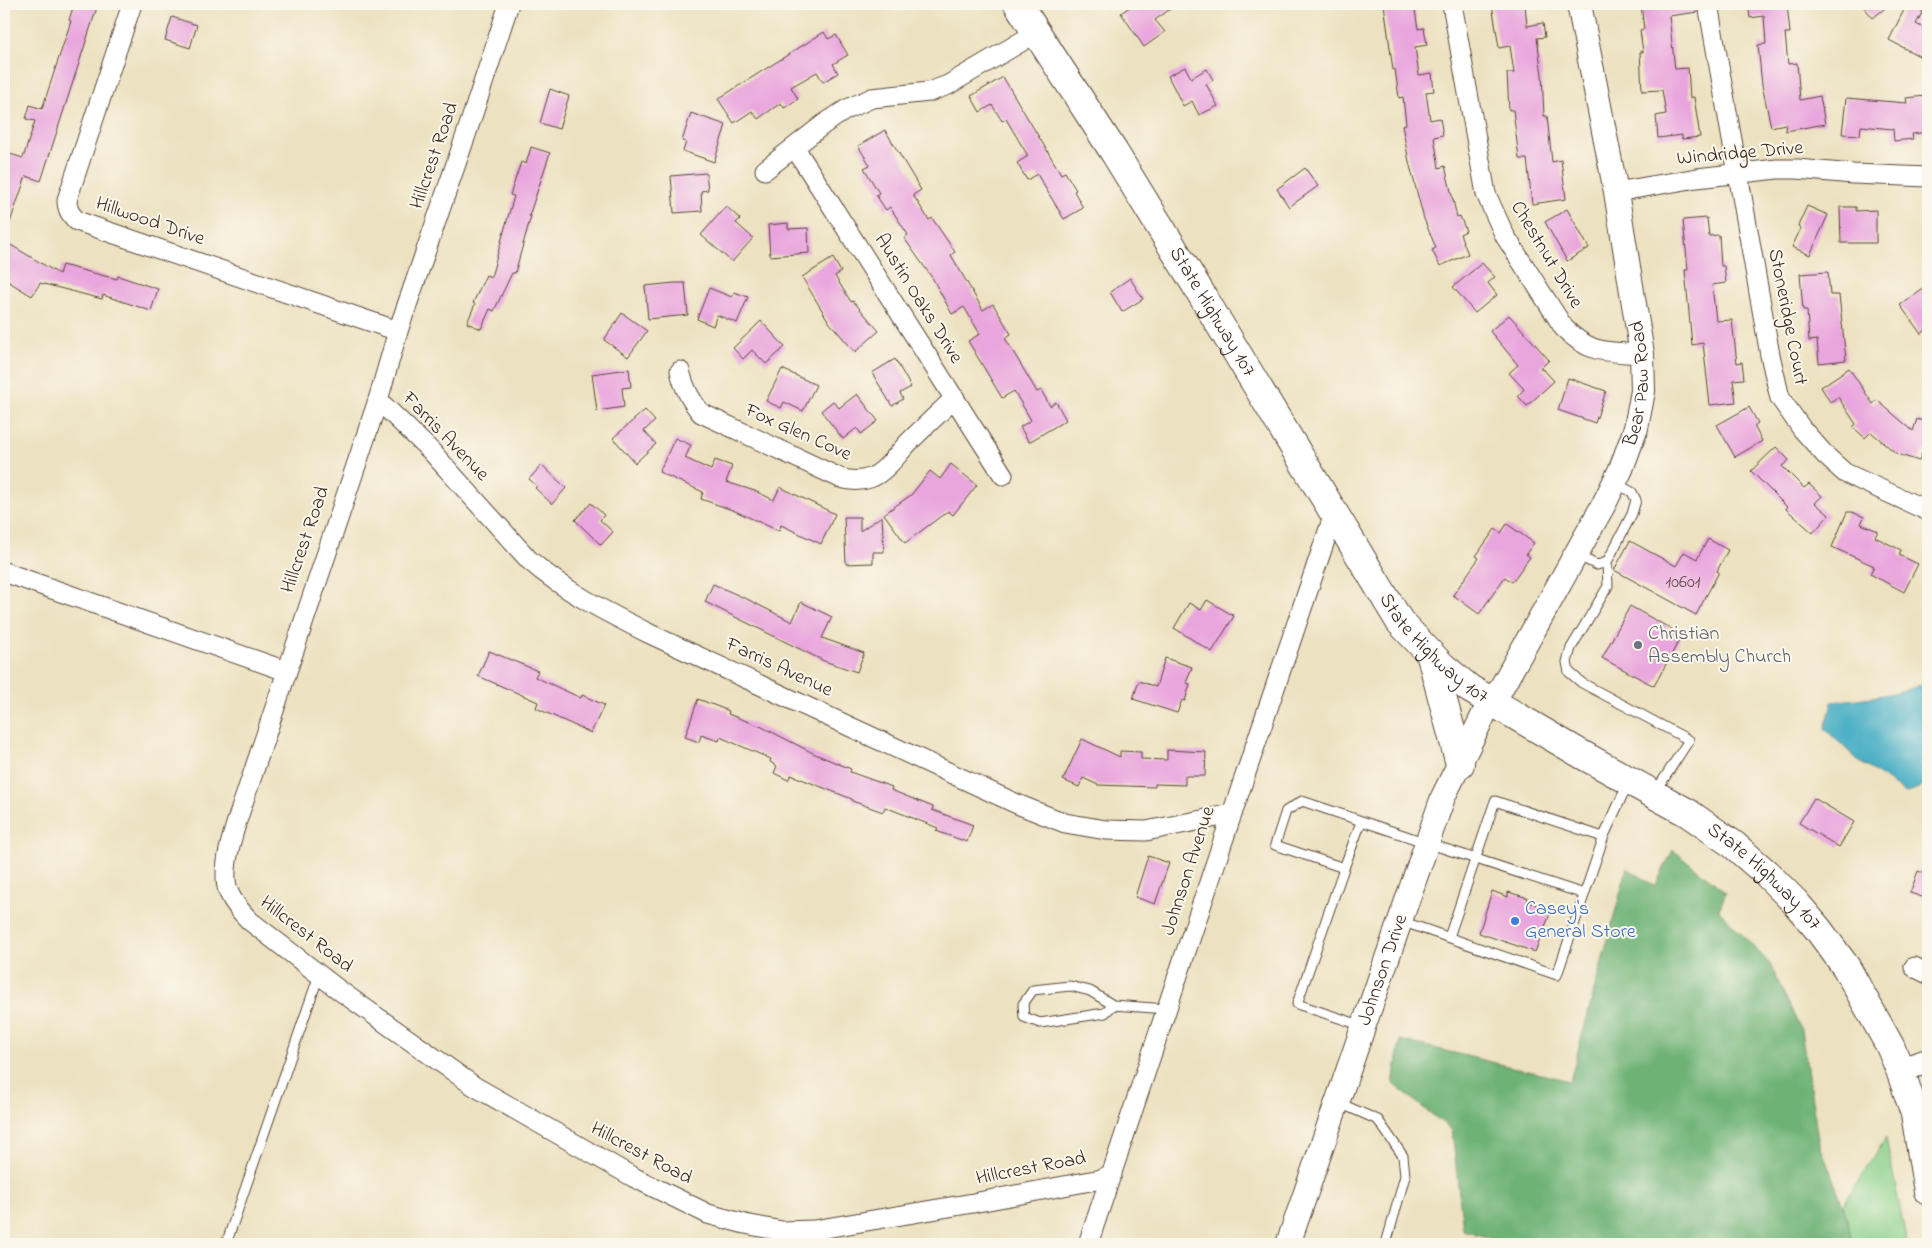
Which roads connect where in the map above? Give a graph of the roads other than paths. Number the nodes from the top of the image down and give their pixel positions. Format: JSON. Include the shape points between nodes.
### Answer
{"nodes":[{"id":1,"x":132,"y":4,"type":"edge"},
{"id":2,"x":509,"y":4,"type":"edge"},
{"id":3,"x":1018,"y":4,"type":"edge"},
{"id":4,"x":1452,"y":4,"type":"edge"},
{"id":5,"x":1579,"y":4,"type":"edge"},
{"id":6,"x":1708,"y":4,"type":"edge"},
{"id":7,"x":1036,"y":32,"type":"junction"},
{"id":8,"x":796,"y":148,"type":"junction"},
{"id":9,"x":765,"y":170,"type":"dead end"},
{"id":10,"x":1738,"y":174,"type":"junction"},
{"id":11,"x":1928,"y":177,"type":"edge"},
{"id":12,"x":1616,"y":192,"type":"junction"},
{"id":13,"x":398,"y":331,"type":"junction"},
{"id":14,"x":1642,"y":354,"type":"junction"},
{"id":15,"x":680,"y":371,"type":"dead end"},
{"id":16,"x":955,"y":398,"type":"junction"},
{"id":17,"x":378,"y":400,"type":"junction"},
{"id":18,"x":1003,"y":475,"type":"dead end"},
{"id":19,"x":1614,"y":483,"type":"junction"},
{"id":20,"x":1928,"y":511,"type":"edge"},
{"id":21,"x":1334,"y":514,"type":"junction"},
{"id":22,"x":1576,"y":555,"type":"junction"},
{"id":23,"x":1607,"y":562,"type":"junction"},
{"id":24,"x":4,"y":572,"type":"edge"},
{"id":25,"x":1431,"y":656,"type":"junction"},
{"id":26,"x":286,"y":671,"type":"junction"},
{"id":27,"x":1490,"y":702,"type":"junction"},
{"id":28,"x":1460,"y":764,"type":"junction"},
{"id":29,"x":1629,"y":780,"type":"junction"},
{"id":30,"x":1654,"y":794,"type":"junction"},
{"id":31,"x":1232,"y":814,"type":"junction"},
{"id":32,"x":1361,"y":822,"type":"junction"},
{"id":33,"x":1603,"y":837,"type":"junction"},
{"id":34,"x":1427,"y":844,"type":"junction"},
{"id":35,"x":1476,"y":858,"type":"junction"},
{"id":36,"x":1344,"y":868,"type":"junction"},
{"id":37,"x":1584,"y":894,"type":"junction"},
{"id":38,"x":1400,"y":920,"type":"junction"},
{"id":39,"x":1449,"y":937,"type":"junction"},
{"id":40,"x":319,"y":975,"type":"junction"},
{"id":41,"x":1112,"y":1005,"type":"junction"},
{"id":42,"x":1167,"y":1009,"type":"junction"},
{"id":43,"x":1364,"y":1026,"type":"junction"},
{"id":44,"x":1928,"y":1062,"type":"edge"},
{"id":45,"x":1900,"y":1070,"type":"junction"},
{"id":46,"x":1337,"y":1102,"type":"junction"},
{"id":47,"x":1112,"y":1174,"type":"junction"},
{"id":48,"x":1928,"y":1191,"type":"edge"},
{"id":49,"x":226,"y":1244,"type":"edge"},
{"id":50,"x":1088,"y":1244,"type":"edge"},
{"id":51,"x":1288,"y":1244,"type":"edge"},
{"id":52,"x":1386,"y":1244,"type":"edge"}],
"edges":[{"from":1,"to":13,"type":"street","name":"Hillwood Drive","via":[[67,200],[71,215],[77,221]]},
{"from":2,"to":13,"type":"street","name":"Hillcrest Road"},
{"from":3,"to":7,"type":"main road","name":"State Highway 107"},
{"from":4,"to":14,"type":"street","name":"Chestnut Drive","via":[[1486,194],[1505,236],[1564,328],[1577,341],[1592,349]]},
{"from":5,"to":12,"type":"street","name":"Bear Paw Road"},
{"from":6,"to":10,"type":"street","name":"Stoneridge Court"},
{"from":7,"to":8,"type":"street","via":[[948,85],[929,92],[872,98],[847,109]]},
{"from":7,"to":21,"type":"main road","name":"State Highway 107","via":[[1179,257]]},
{"from":8,"to":9,"type":"street"},
{"from":8,"to":16,"type":"street","name":"Austin Oaks Drive"},
{"from":10,"to":11,"type":"street","name":"Windridge Drive","via":[[1797,169]]},
{"from":10,"to":12,"type":"street","name":"Windridge Drive"},
{"from":10,"to":20,"type":"street","name":"Stoneridge Court","via":[[1780,398],[1802,429],[1845,473]]},
{"from":12,"to":14,"type":"street","name":"Bear Paw Road"},
{"from":13,"to":17,"type":"street","name":"Hillcrest Road"},
{"from":14,"to":19,"type":"street","name":"Bear Paw Road","via":[[1640,410]]},
{"from":15,"to":16,"type":"street","name":"Fox Glen Cove","via":[[684,388],[701,413],[849,481],[872,478],[882,471]]},
{"from":16,"to":18,"type":"street","name":"Austin Oaks Drive"},
{"from":17,"to":26,"type":"street","name":"Hillcrest Road"},
{"from":17,"to":31,"type":"street","name":"Farris Avenue","via":[[546,575],[593,606],[650,634],[1016,804],[1065,823],[1106,830],[1146,831]]},
{"from":19,"to":22,"type":"street","name":"Bear Paw Road"},
{"from":19,"to":23,"type":"lane","via":[[1632,492],[1636,500]]},
{"from":21,"to":25,"type":"main road","name":"State Highway 107","via":[[1400,622]]},
{"from":21,"to":31,"type":"street","name":"Johnson Avenue"},
{"from":22,"to":23,"type":"lane","via":[[1597,565]]},
{"from":22,"to":27,"type":"street","name":"Bear Paw Road","via":[[1500,690]]},
{"from":23,"to":30,"type":"lane","via":[[1608,586],[1571,648],[1567,662],[1569,672],[1582,683],[1688,740]]},
{"from":24,"to":26,"type":"street"},
{"from":25,"to":27,"type":"main road","name":"State Highway 107"},
{"from":25,"to":28,"type":"main road"},
{"from":26,"to":40,"type":"street","name":"Hillcrest Road","via":[[228,852],[228,891],[250,921]]},
{"from":27,"to":28,"type":"street","name":"Johnson Drive"},
{"from":27,"to":29,"type":"main road","name":"State Highway 107"},
{"from":28,"to":34,"type":"street","name":"Johnson Drive","via":[[1443,797]]},
{"from":29,"to":30,"type":"main road","name":"State Highway 107"},
{"from":29,"to":33,"type":"lane"},
{"from":30,"to":45,"type":"main road","name":"State Highway 107","via":[[1734,845],[1795,902],[1846,967]]},
{"from":31,"to":42,"type":"street","name":"Johnson Avenue"},
{"from":32,"to":34,"type":"lane"},
{"from":32,"to":36,"type":"lane"},
{"from":32,"to":36,"type":"lane","via":[[1302,801],[1286,811],[1275,845]]},
{"from":33,"to":35,"type":"lane","via":[[1495,802]]},
{"from":33,"to":37,"type":"lane"},
{"from":34,"to":35,"type":"lane"},
{"from":34,"to":38,"type":"street","name":"Johnson Drive"},
{"from":35,"to":37,"type":"lane"},
{"from":35,"to":39,"type":"lane"},
{"from":36,"to":43,"type":"lane","via":[[1297,1004]]},
{"from":37,"to":39,"type":"lane","via":[[1557,975]]},
{"from":38,"to":39,"type":"lane"},
{"from":38,"to":43,"type":"street","name":"Johnson Drive"},
{"from":40,"to":47,"type":"street","name":"Hillcrest Road","via":[[491,1096],[633,1177],[708,1214],[745,1224],[782,1231],[835,1228],[1102,1179]]},
{"from":40,"to":49,"type":"lane"},
{"from":41,"to":41,"type":"lane","via":[[1090,991],[1070,986],[1033,990],[1023,1004],[1024,1017],[1040,1023],[1105,1013]]},
{"from":41,"to":42,"type":"lane"},
{"from":42,"to":47,"type":"street","name":"Johnson Avenue"},
{"from":43,"to":46,"type":"street","name":"Johnson Drive"},
{"from":44,"to":45,"type":"street"},
{"from":45,"to":48,"type":"main road","name":"State Highway 107","via":[[1915,1114]]},
{"from":46,"to":51,"type":"street","name":"Johnson Drive"},
{"from":46,"to":52,"type":"lane","via":[[1378,1120],[1403,1156],[1405,1176]]},
{"from":47,"to":50,"type":"street","name":"Johnson Avenue"}]}
